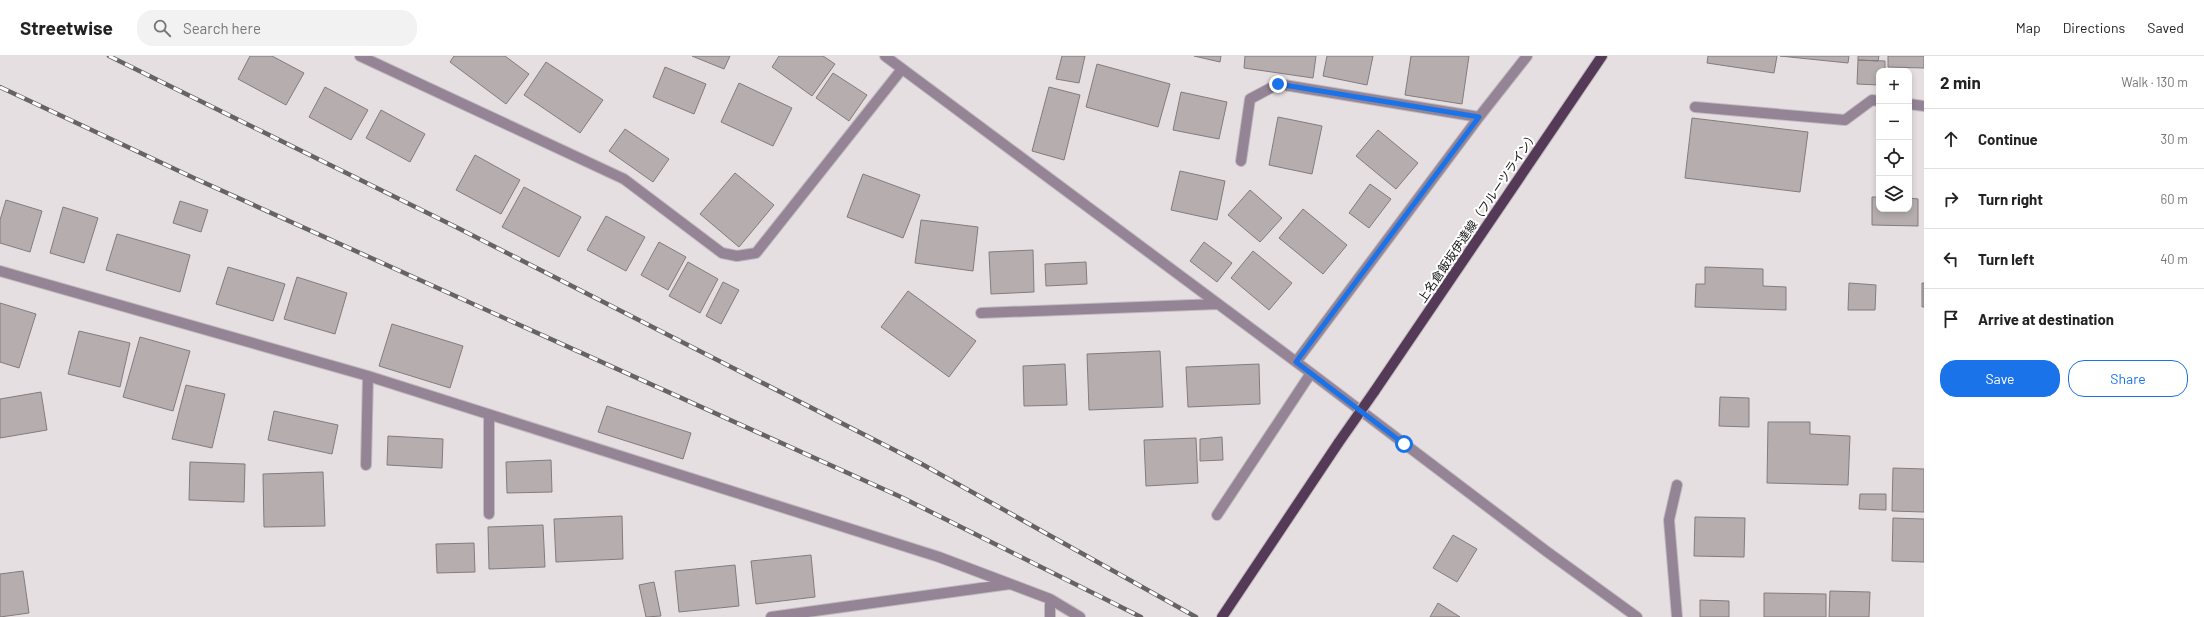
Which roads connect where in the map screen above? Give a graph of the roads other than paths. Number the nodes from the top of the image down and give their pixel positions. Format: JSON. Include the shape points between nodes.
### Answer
{"nodes":[{"id":1,"x":360,"y":56,"type":"edge"},
{"id":2,"x":884,"y":56,"type":"edge"},
{"id":3,"x":1527,"y":56,"type":"edge"},
{"id":4,"x":1602,"y":56,"type":"edge"},
{"id":5,"x":902,"y":69,"type":"junction"},
{"id":6,"x":1876,"y":101,"type":"edge"},
{"id":7,"x":1912,"y":104,"type":"edge"},
{"id":8,"x":1924,"y":106,"type":"edge"},
{"id":9,"x":1695,"y":107,"type":"dead end"},
{"id":10,"x":1479,"y":117,"type":"junction"},
{"id":11,"x":1241,"y":161,"type":"dead end"},
{"id":12,"x":0,"y":271,"type":"edge"},
{"id":13,"x":1218,"y":304,"type":"junction"},
{"id":14,"x":981,"y":313,"type":"dead end"},
{"id":15,"x":1296,"y":362,"type":"junction"},
{"id":16,"x":1311,"y":373,"type":"junction"},
{"id":17,"x":368,"y":376,"type":"junction"},
{"id":18,"x":489,"y":415,"type":"junction"},
{"id":19,"x":366,"y":465,"type":"dead end"},
{"id":20,"x":1677,"y":485,"type":"dead end"},
{"id":21,"x":489,"y":514,"type":"dead end"},
{"id":22,"x":1217,"y":515,"type":"dead end"},
{"id":23,"x":1012,"y":583,"type":"junction"},
{"id":24,"x":1050,"y":599,"type":"junction"},
{"id":25,"x":771,"y":617,"type":"edge"},
{"id":26,"x":1050,"y":617,"type":"edge"},
{"id":27,"x":1080,"y":617,"type":"edge"},
{"id":28,"x":1222,"y":617,"type":"edge"},
{"id":29,"x":1637,"y":617,"type":"edge"},
{"id":30,"x":1678,"y":617,"type":"edge"}],
"edges":[{"from":1,"to":5,"type":"street","via":[[624,179],[722,253],[737,256],[756,253]]},
{"from":2,"to":5,"type":"street"},
{"from":3,"to":10,"type":"street"},
{"from":4,"to":28,"type":"main road","name":"上名倉飯坂伊達線（フルーツライン）","bridge":true},
{"from":5,"to":13,"type":"street"},
{"from":6,"to":9,"type":"street","via":[[1872,100],[1845,120]]},
{"from":7,"to":8,"type":"street"},
{"from":10,"to":11,"type":"street","via":[[1278,84],[1250,99]]},
{"from":10,"to":15,"type":"street"},
{"from":12,"to":17,"type":"street"},
{"from":13,"to":14,"type":"street"},
{"from":13,"to":15,"type":"street"},
{"from":15,"to":16,"type":"street"},
{"from":16,"to":22,"type":"street"},
{"from":16,"to":29,"type":"street"},
{"from":17,"to":18,"type":"street"},
{"from":17,"to":19,"type":"street"},
{"from":18,"to":21,"type":"street"},
{"from":18,"to":23,"type":"street","via":[[940,557]]},
{"from":20,"to":30,"type":"street","via":[[1669,520]]},
{"from":23,"to":24,"type":"street"},
{"from":23,"to":25,"type":"street"},
{"from":24,"to":26,"type":"street"},
{"from":24,"to":27,"type":"street"}]}
